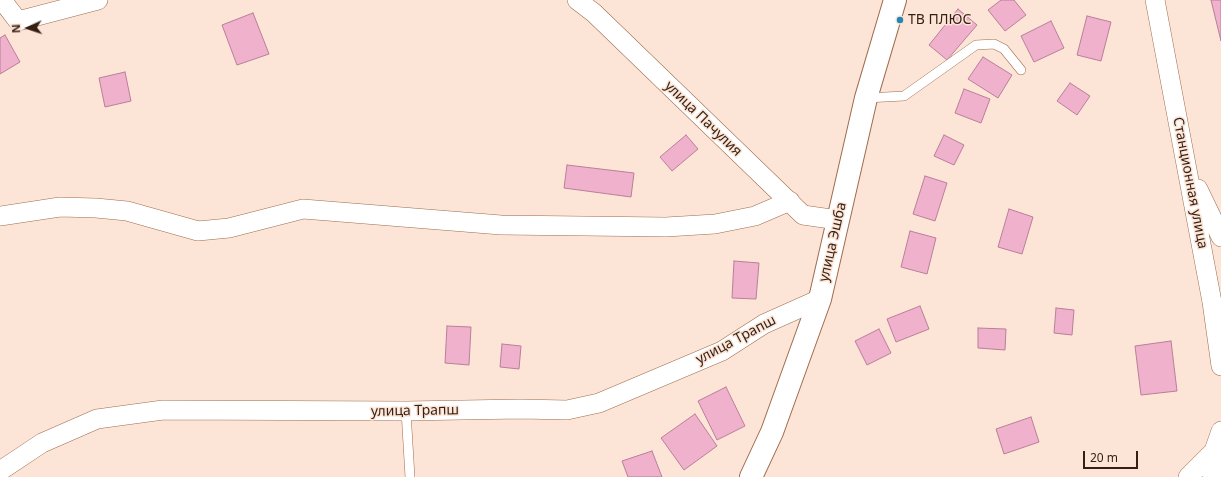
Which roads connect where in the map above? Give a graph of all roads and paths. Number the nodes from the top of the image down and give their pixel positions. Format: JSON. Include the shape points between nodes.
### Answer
{"nodes":[{"id":1,"x":2,"y":0,"type":"edge"},
{"id":2,"x":98,"y":0,"type":"edge"},
{"id":3,"x":577,"y":0,"type":"edge"},
{"id":4,"x":895,"y":0,"type":"edge"},
{"id":5,"x":1155,"y":0,"type":"edge"},
{"id":6,"x":1021,"y":70,"type":"dead end"},
{"id":7,"x":866,"y":98,"type":"junction"},
{"id":8,"x":1188,"y":169,"type":"junction"},
{"id":9,"x":790,"y":201,"type":"junction"},
{"id":10,"x":0,"y":216,"type":"edge"},
{"id":11,"x":838,"y":220,"type":"junction"},
{"id":12,"x":1221,"y":236,"type":"edge"},
{"id":13,"x":820,"y":299,"type":"junction"},
{"id":14,"x":1221,"y":366,"type":"edge"},
{"id":15,"x":406,"y":411,"type":"junction"},
{"id":16,"x":1221,"y":431,"type":"edge"},
{"id":17,"x":1214,"y":450,"type":"junction"},
{"id":18,"x":0,"y":471,"type":"edge"},
{"id":19,"x":410,"y":477,"type":"edge"},
{"id":20,"x":751,"y":477,"type":"edge"},
{"id":21,"x":1188,"y":477,"type":"edge"},
{"id":22,"x":1212,"y":477,"type":"edge"}],
"edges":[{"from":1,"to":2,"type":"street","via":[[18,20]]},
{"from":3,"to":9,"type":"street","name":"улица Пачулия","via":[[594,13]]},
{"from":4,"to":7,"type":"highway","name":"улица Эшба"},
{"from":5,"to":8,"type":"street","name":"Станционная улица"},
{"from":6,"to":7,"type":"lane","via":[[1004,49],[994,44],[976,44],[904,96]]},
{"from":7,"to":11,"type":"highway","name":"улица Эшба"},
{"from":8,"to":12,"type":"street"},
{"from":8,"to":14,"type":"street","name":"Станционная улица"},
{"from":9,"to":10,"type":"street","via":[[755,216],[715,224],[666,227],[501,225],[303,209],[229,228],[198,231],[127,211],[96,208],[60,207]]},
{"from":9,"to":11,"type":"street","name":"улица Пачулия","via":[[803,215]]},
{"from":11,"to":13,"type":"highway","name":"улица Эшба"},
{"from":13,"to":15,"type":"street","name":"улица Трапш","via":[[764,324],[722,351],[599,403],[567,410]]},
{"from":13,"to":20,"type":"highway","name":"улица Эшба","via":[[772,432]]},
{"from":15,"to":18,"type":"street","name":"улица Трапш","via":[[163,410],[97,419],[42,443]]},
{"from":15,"to":19,"type":"lane"},
{"from":16,"to":17,"type":"street"},
{"from":17,"to":21,"type":"street"},
{"from":17,"to":22,"type":"street"}]}
